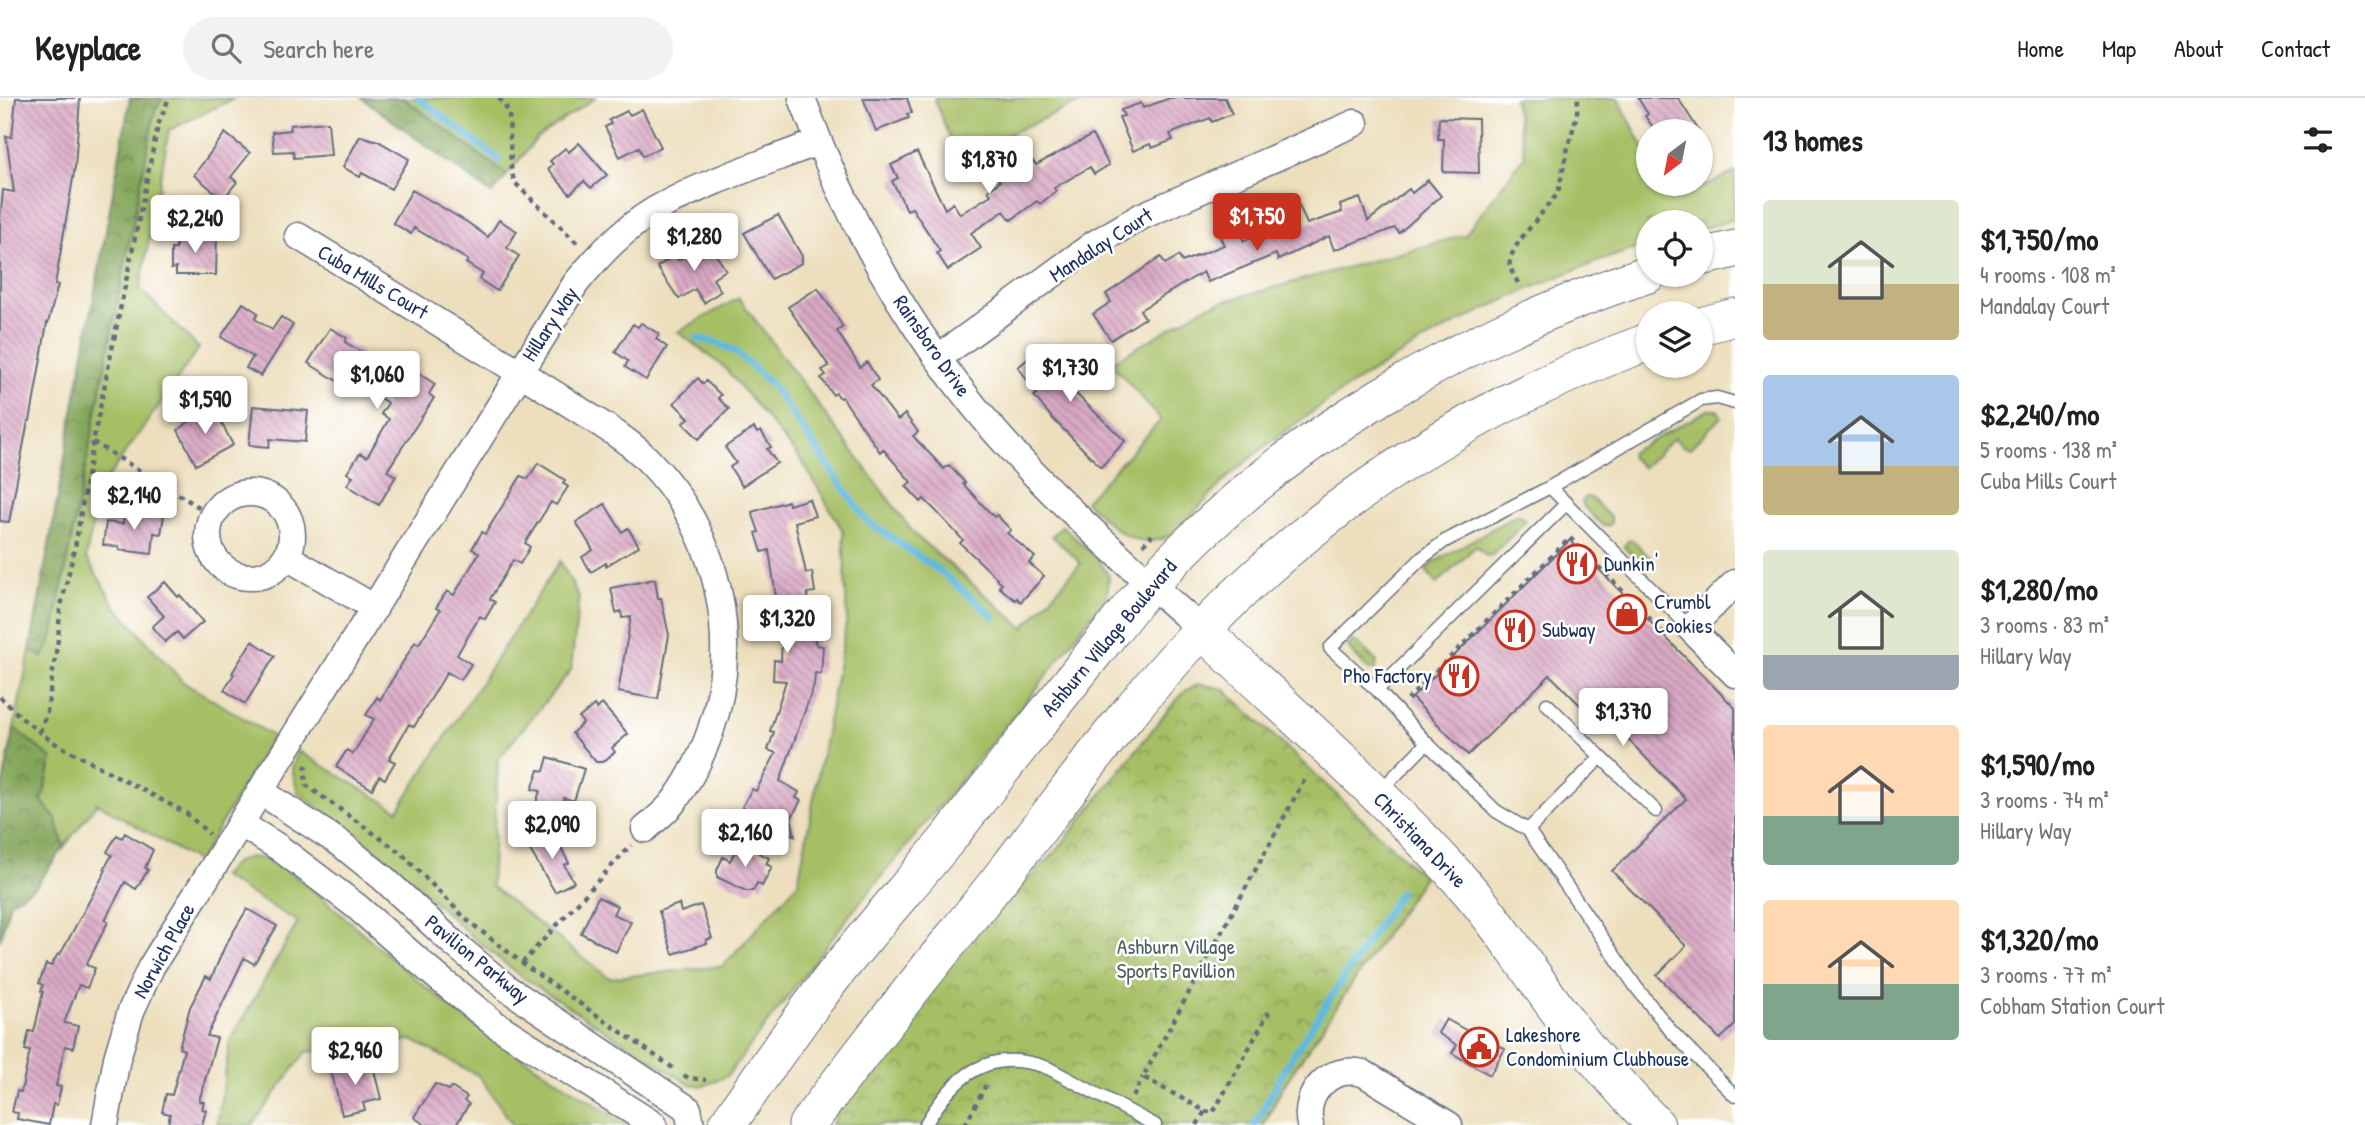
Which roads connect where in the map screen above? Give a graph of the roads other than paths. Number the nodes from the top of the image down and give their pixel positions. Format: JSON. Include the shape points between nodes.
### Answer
{"nodes":[{"id":1,"x":802,"y":98,"type":"edge"},
{"id":2,"x":1355,"y":123,"type":"dead end"},
{"id":3,"x":818,"y":142,"type":"junction"},
{"id":4,"x":298,"y":236,"type":"dead end"},
{"id":5,"x":1735,"y":249,"type":"edge"},
{"id":6,"x":1713,"y":254,"type":"edge"},
{"id":7,"x":1636,"y":278,"type":"edge"},
{"id":8,"x":1735,"y":317,"type":"edge"},
{"id":9,"x":1713,"y":323,"type":"edge"},
{"id":10,"x":1636,"y":346,"type":"edge"},
{"id":11,"x":937,"y":358,"type":"junction"},
{"id":12,"x":520,"y":372,"type":"junction"},
{"id":13,"x":1735,"y":403,"type":"edge"},
{"id":14,"x":1550,"y":488,"type":"junction"},
{"id":15,"x":1567,"y":503,"type":"junction"},
{"id":16,"x":287,"y":556,"type":"junction"},
{"id":17,"x":1735,"y":583,"type":"edge"},
{"id":18,"x":1150,"y":584,"type":"junction"},
{"id":19,"x":375,"y":608,"type":"junction"},
{"id":20,"x":1202,"y":630,"type":"junction"},
{"id":21,"x":1683,"y":636,"type":"junction"},
{"id":22,"x":1735,"y":674,"type":"edge"},
{"id":23,"x":1377,"y":690,"type":"junction"},
{"id":24,"x":1547,"y":704,"type":"dead end"},
{"id":25,"x":1427,"y":743,"type":"junction"},
{"id":26,"x":1601,"y":757,"type":"junction"},
{"id":27,"x":260,"y":791,"type":"junction"},
{"id":28,"x":1376,"y":795,"type":"junction"},
{"id":29,"x":1656,"y":811,"type":"dead end"},
{"id":30,"x":241,"y":824,"type":"junction"},
{"id":31,"x":645,"y":829,"type":"road end"},
{"id":32,"x":1528,"y":830,"type":"junction"},
{"id":33,"x":1735,"y":1096,"type":"edge"},
{"id":34,"x":1645,"y":1121,"type":"edge"},
{"id":35,"x":105,"y":1125,"type":"edge"},
{"id":36,"x":654,"y":1125,"type":"edge"},
{"id":37,"x":691,"y":1125,"type":"edge"},
{"id":38,"x":727,"y":1125,"type":"edge"},
{"id":39,"x":807,"y":1125,"type":"edge"},
{"id":40,"x":925,"y":1125,"type":"edge"},
{"id":41,"x":1155,"y":1125,"type":"edge"},
{"id":42,"x":1310,"y":1125,"type":"edge"},
{"id":43,"x":1449,"y":1125,"type":"edge"}],
"edges":[{"from":1,"to":3,"type":"street","name":"Rainsboro Drive"},
{"from":2,"to":11,"type":"street","name":"Mandalay Court","via":[[1142,216],[1094,244]]},
{"from":3,"to":11,"type":"street","name":"Rainsboro Drive","via":[[866,245]]},
{"from":3,"to":12,"type":"street","name":"Hillary Way","via":[[687,194],[625,231],[576,283]]},
{"from":4,"to":12,"type":"street","name":"Cuba Mills Court"},
{"from":5,"to":6,"type":"main road"},
{"from":7,"to":18,"type":"main road","name":"Ashburn Village Boulevard","via":[[1499,334],[1372,401],[1326,431],[1227,510]]},
{"from":8,"to":9,"type":"main road"},
{"from":10,"to":20,"type":"main road","via":[[1468,422],[1400,465],[1296,541]]},
{"from":11,"to":18,"type":"street","name":"Rainsboro Drive","via":[[1016,454]]},
{"from":12,"to":19,"type":"street","name":"Hillary Way"},
{"from":12,"to":31,"type":"street","name":"Cuba Mills Court","via":[[619,435],[646,458],[690,515],[712,564],[725,634],[719,705],[693,772],[674,802]]},
{"from":13,"to":14,"type":"lane","via":[[1701,400]]},
{"from":14,"to":15,"type":"lane"},
{"from":14,"to":23,"type":"lane","via":[[1445,541],[1330,648]]},
{"from":15,"to":21,"type":"lane"},
{"from":15,"to":23,"type":"lane"},
{"from":16,"to":16,"type":"street","via":[[277,568],[258,576],[236,575],[223,568],[208,544],[212,515],[220,504],[244,493],[270,498],[288,517],[292,544]]},
{"from":16,"to":19,"type":"street"},
{"from":17,"to":21,"type":"street"},
{"from":18,"to":20,"type":"street","name":"Christiana Drive"},
{"from":18,"to":38,"type":"main road","name":"Ashburn Village Boulevard","via":[[832,978]]},
{"from":19,"to":27,"type":"street","name":"Hillary Way"},
{"from":20,"to":28,"type":"main road","name":"Christiana Drive"},
{"from":20,"to":39,"type":"main road","via":[[1125,719]]},
{"from":21,"to":22,"type":"street"},
{"from":23,"to":25,"type":"lane"},
{"from":24,"to":26,"type":"lane"},
{"from":25,"to":28,"type":"lane"},
{"from":25,"to":32,"type":"lane","via":[[1496,811]]},
{"from":26,"to":29,"type":"lane"},
{"from":26,"to":32,"type":"lane"},
{"from":27,"to":30,"type":"street","name":"Norwich Place"},
{"from":27,"to":37,"type":"street","name":"Pavilion Parkway","via":[[341,844],[508,989],[688,1109]]},
{"from":28,"to":34,"type":"main road","name":"Christiana Drive","via":[[1503,931]]},
{"from":30,"to":35,"type":"street","name":"Norwich Place","via":[[151,967],[131,1011]]},
{"from":30,"to":36,"type":"street","name":"Pavilion Parkway","via":[[356,906],[495,1024]]},
{"from":32,"to":33,"type":"lane","via":[[1657,1014]]},
{"from":40,"to":41,"type":"lane","via":[[941,1097],[960,1079],[979,1066],[998,1062],[1048,1068]]},
{"from":42,"to":43,"type":"street","via":[[1312,1095],[1333,1074],[1353,1071]]}]}
